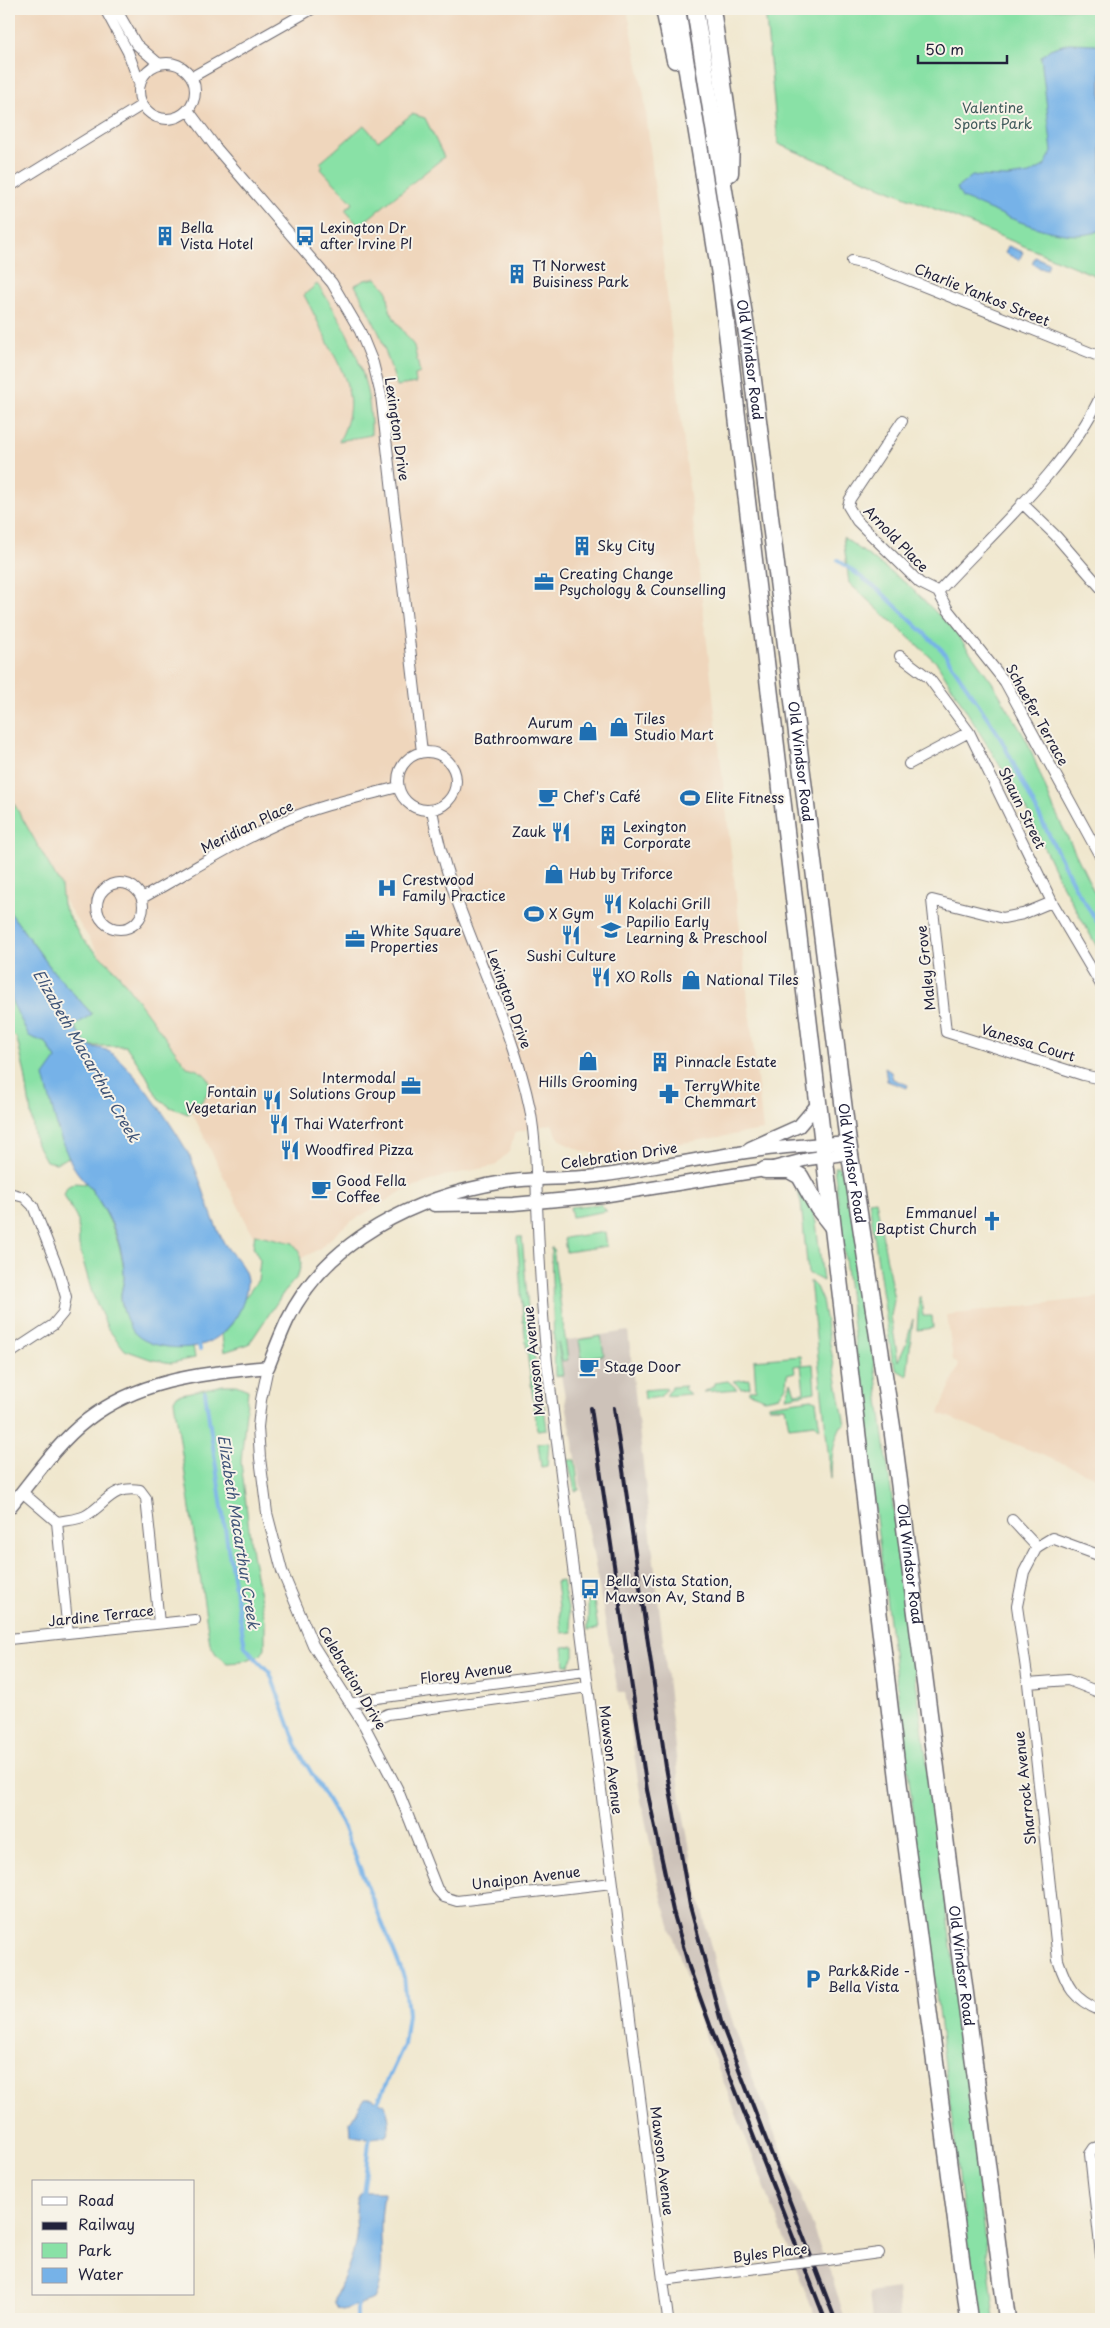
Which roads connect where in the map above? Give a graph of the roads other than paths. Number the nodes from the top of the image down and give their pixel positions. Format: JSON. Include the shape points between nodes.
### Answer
{"nodes":[{"id":1,"x":105,"y":9,"type":"edge"},
{"id":2,"x":116,"y":9,"type":"edge"},
{"id":3,"x":312,"y":9,"type":"edge"},
{"id":4,"x":664,"y":9,"type":"edge"},
{"id":5,"x":677,"y":9,"type":"edge"},
{"id":6,"x":695,"y":9,"type":"edge"},
{"id":7,"x":712,"y":9,"type":"edge"},
{"id":8,"x":159,"y":64,"type":"junction"},
{"id":9,"x":192,"y":77,"type":"junction"},
{"id":10,"x":140,"y":85,"type":"junction"},
{"id":11,"x":142,"y":105,"type":"junction"},
{"id":12,"x":188,"y":110,"type":"junction"},
{"id":13,"x":9,"y":187,"type":"edge"},
{"id":14,"x":730,"y":222,"type":"junction"},
{"id":15,"x":714,"y":236,"type":"junction"},
{"id":16,"x":852,"y":261,"type":"dead end"},
{"id":17,"x":1101,"y":357,"type":"edge"},
{"id":18,"x":1101,"y":395,"type":"edge"},
{"id":19,"x":902,"y":421,"type":"dead end"},
{"id":20,"x":1022,"y":503,"type":"junction"},
{"id":21,"x":1101,"y":588,"type":"edge"},
{"id":22,"x":938,"y":592,"type":"junction"},
{"id":23,"x":900,"y":656,"type":"dead end"},
{"id":24,"x":969,"y":732,"type":"junction"},
{"id":25,"x":422,"y":752,"type":"junction"},
{"id":26,"x":909,"y":764,"type":"dead end"},
{"id":27,"x":398,"y":787,"type":"junction"},
{"id":28,"x":432,"y":810,"type":"junction"},
{"id":29,"x":1101,"y":858,"type":"edge"},
{"id":30,"x":142,"y":898,"type":"junction"},
{"id":31,"x":1052,"y":902,"type":"junction"},
{"id":32,"x":1101,"y":985,"type":"edge"},
{"id":33,"x":946,"y":1032,"type":"joint"},
{"id":34,"x":1101,"y":1079,"type":"edge"},
{"id":35,"x":817,"y":1105,"type":"junction"},
{"id":36,"x":850,"y":1147,"type":"junction"},
{"id":37,"x":824,"y":1150,"type":"junction"},
{"id":38,"x":741,"y":1152,"type":"junction"},
{"id":39,"x":765,"y":1170,"type":"junction"},
{"id":40,"x":537,"y":1180,"type":"junction"},
{"id":41,"x":9,"y":1193,"type":"edge"},
{"id":42,"x":537,"y":1202,"type":"junction"},
{"id":43,"x":421,"y":1206,"type":"junction"},
{"id":44,"x":833,"y":1228,"type":"junction"},
{"id":45,"x":9,"y":1354,"type":"edge"},
{"id":46,"x":268,"y":1367,"type":"junction"},
{"id":47,"x":22,"y":1492,"type":"junction"},
{"id":48,"x":9,"y":1508,"type":"edge"},
{"id":49,"x":1012,"y":1520,"type":"dead end"},
{"id":50,"x":57,"y":1522,"type":"junction"},
{"id":51,"x":1037,"y":1547,"type":"junction"},
{"id":52,"x":1101,"y":1556,"type":"edge"},
{"id":53,"x":196,"y":1620,"type":"dead end"},
{"id":54,"x":159,"y":1624,"type":"junction"},
{"id":55,"x":68,"y":1633,"type":"junction"},
{"id":56,"x":9,"y":1639,"type":"edge"},
{"id":57,"x":585,"y":1670,"type":"junction"},
{"id":58,"x":1028,"y":1683,"type":"junction"},
{"id":59,"x":588,"y":1686,"type":"junction"},
{"id":60,"x":1101,"y":1693,"type":"edge"},
{"id":61,"x":351,"y":1704,"type":"junction"},
{"id":62,"x":364,"y":1725,"type":"junction"},
{"id":63,"x":612,"y":1883,"type":"junction"},
{"id":64,"x":444,"y":1897,"type":"joint"},
{"id":65,"x":1101,"y":2011,"type":"edge"},
{"id":66,"x":1098,"y":2146,"type":"edge"},
{"id":67,"x":879,"y":2253,"type":"dead end"},
{"id":68,"x":1101,"y":2255,"type":"edge"},
{"id":69,"x":663,"y":2280,"type":"junction"},
{"id":70,"x":668,"y":2319,"type":"edge"},
{"id":71,"x":969,"y":2319,"type":"edge"},
{"id":72,"x":1007,"y":2319,"type":"edge"}],
"edges":[{"from":1,"to":10,"type":"street","via":[[128,52]]},
{"from":2,"to":8,"type":"street","via":[[136,44]]},
{"from":3,"to":9,"type":"street"},
{"from":4,"to":15,"type":"highway"},
{"from":5,"to":15,"type":"highway","name":"Old Windsor Road"},
{"from":6,"to":14,"type":"highway","name":"Old Windsor Road"},
{"from":7,"to":14,"type":"highway","via":[[731,139]]},
{"from":8,"to":9,"type":"street","via":[[182,66]]},
{"from":8,"to":10,"type":"street","via":[[144,73]]},
{"from":9,"to":12,"type":"street","via":[[196,92]]},
{"from":10,"to":11,"type":"street"},
{"from":11,"to":12,"type":"street","via":[[153,115],[166,119],[179,117]]},
{"from":11,"to":13,"type":"street"},
{"from":12,"to":25,"type":"street","name":"Lexington Drive","via":[[217,149],[332,283],[360,331],[372,363],[381,395]]},
{"from":14,"to":36,"type":"highway","name":"Old Windsor Road","via":[[748,340]]},
{"from":15,"to":35,"type":"highway","name":"Old Windsor Road"},
{"from":16,"to":17,"type":"street","name":"Charlie Yankos Street","via":[[871,265]]},
{"from":18,"to":20,"type":"street","via":[[1075,439]]},
{"from":19,"to":22,"type":"street","name":"Arnold Place","via":[[848,506],[858,521],[920,583]]},
{"from":20,"to":21,"type":"street"},
{"from":20,"to":22,"type":"street"},
{"from":22,"to":29,"type":"street","name":"Schaefer Terrace","via":[[948,610],[1006,682]]},
{"from":23,"to":24,"type":"street","name":"Shaun Street","via":[[929,678]]},
{"from":24,"to":26,"type":"street"},
{"from":24,"to":31,"type":"street","name":"Shaun Street"},
{"from":25,"to":27,"type":"street","via":[[406,760],[398,777]]},
{"from":25,"to":28,"type":"street","via":[[437,754],[456,774],[453,794],[446,803]]},
{"from":27,"to":28,"type":"street","via":[[408,803],[416,808]]},
{"from":27,"to":30,"type":"street","name":"Meridian Place","via":[[285,820]]},
{"from":28,"to":40,"type":"street","name":"Lexington Drive","via":[[458,901],[524,1084],[536,1144]]},
{"from":30,"to":30,"type":"street","via":[[144,905],[140,918],[130,927],[116,929],[100,917],[99,896],[110,886],[118,883],[132,886]]},
{"from":31,"to":32,"type":"street","name":"Shaun Street"},
{"from":31,"to":33,"type":"street","name":"Maley Grove","via":[[1003,918],[932,900]]},
{"from":33,"to":34,"type":"street","name":"Vanessa Court"},
{"from":35,"to":37,"type":"highway","name":"Old Windsor Road"},
{"from":35,"to":38,"type":"street","via":[[799,1126]]},
{"from":36,"to":37,"type":"street"},
{"from":36,"to":72,"type":"highway","name":"Old Windsor Road","via":[[892,1427]]},
{"from":37,"to":38,"type":"street","name":"Celebration Drive"},
{"from":37,"to":39,"type":"street","name":"Celebration Drive"},
{"from":37,"to":44,"type":"highway","name":"Old Windsor Road"},
{"from":38,"to":40,"type":"street","name":"Celebration Drive","via":[[600,1176]]},
{"from":39,"to":42,"type":"street","name":"Celebration Drive","via":[[602,1196]]},
{"from":39,"to":44,"type":"highway","via":[[789,1170],[800,1176]]},
{"from":40,"to":42,"type":"street","name":"Lexington Drive"},
{"from":40,"to":43,"type":"street","name":"Celebration Drive","via":[[469,1189]]},
{"from":41,"to":45,"type":"street","via":[[24,1197],[33,1206],[66,1298],[63,1313],[53,1325]]},
{"from":42,"to":43,"type":"street","name":"Celebration Drive"},
{"from":42,"to":57,"type":"street","name":"Mawson Avenue","via":[[546,1363]]},
{"from":43,"to":46,"type":"street","name":"Celebration Drive","via":[[394,1215],[369,1230],[324,1268],[287,1321]]},
{"from":44,"to":71,"type":"highway","name":"Old Windsor Road","via":[[901,1804]]},
{"from":46,"to":47,"type":"street","via":[[164,1381],[133,1393],[87,1420]]},
{"from":46,"to":61,"type":"street","name":"Celebration Drive","via":[[260,1400],[260,1458],[282,1571],[313,1645]]},
{"from":47,"to":48,"type":"street"},
{"from":47,"to":50,"type":"street"},
{"from":49,"to":51,"type":"street"},
{"from":50,"to":54,"type":"street","via":[[84,1517],[117,1492],[129,1488],[140,1490],[146,1498]]},
{"from":50,"to":55,"type":"street"},
{"from":51,"to":52,"type":"street","via":[[1052,1538]]},
{"from":51,"to":58,"type":"street","name":"Sharrock Avenue","via":[[1024,1572],[1017,1606]]},
{"from":53,"to":54,"type":"street","name":"Jardine Terrace"},
{"from":54,"to":55,"type":"street","name":"Jardine Terrace"},
{"from":55,"to":56,"type":"street","name":"Jardine Terrace"},
{"from":57,"to":59,"type":"street","name":"Mawson Avenue"},
{"from":57,"to":61,"type":"street","name":"Florey Avenue"},
{"from":58,"to":60,"type":"street","via":[[1068,1680]]},
{"from":58,"to":65,"type":"street","name":"Sharrock Avenue","via":[[1058,1960],[1066,1985],[1086,2004]]},
{"from":59,"to":62,"type":"street","via":[[388,1714]]},
{"from":59,"to":63,"type":"street","name":"Mawson Avenue"},
{"from":61,"to":62,"type":"street","name":"Celebration Drive"},
{"from":62,"to":64,"type":"street","name":"Celebration Drive","via":[[397,1788],[432,1879]]},
{"from":63,"to":64,"type":"street","name":"Unaipon Avenue","via":[[457,1901]]},
{"from":63,"to":69,"type":"street","name":"Mawson Avenue"},
{"from":66,"to":68,"type":"street","via":[[1090,2154],[1090,2163]]},
{"from":67,"to":69,"type":"street","name":"Byles Place","bridge":true},
{"from":69,"to":70,"type":"street","name":"Mawson Avenue"}]}
